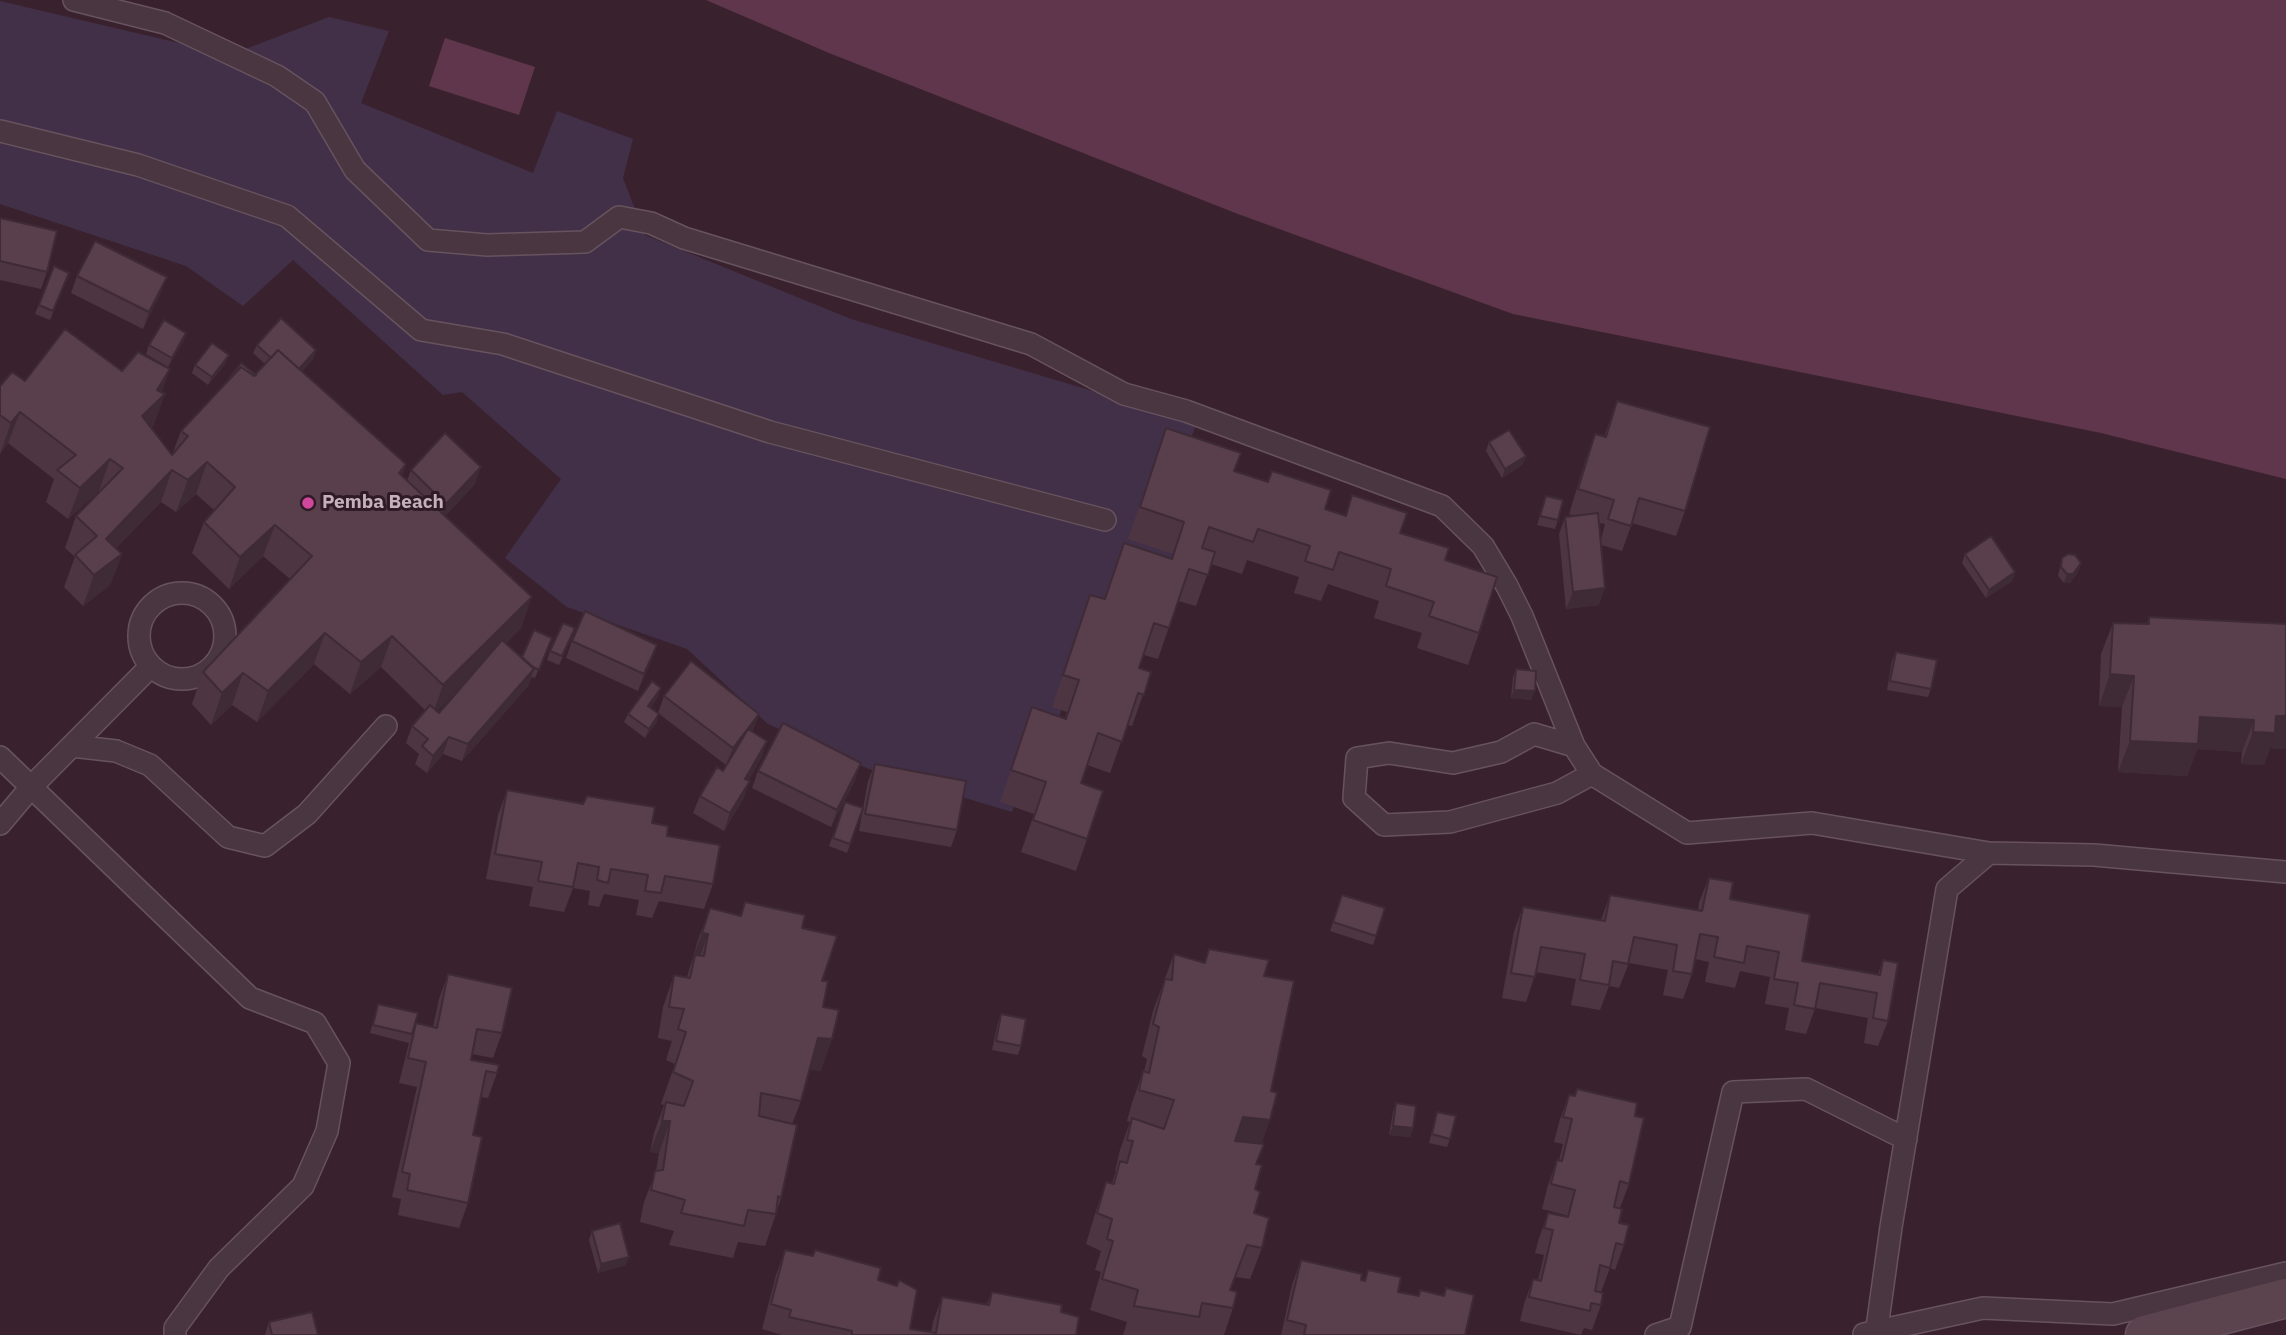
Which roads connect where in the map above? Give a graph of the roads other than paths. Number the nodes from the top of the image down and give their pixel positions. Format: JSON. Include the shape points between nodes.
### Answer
{"nodes":[{"id":1,"x":74,"y":0,"type":"edge"},
{"id":2,"x":0,"y":131,"type":"edge"},
{"id":3,"x":1105,"y":520,"type":"dead end"},
{"id":4,"x":149,"y":668,"type":"junction"},
{"id":5,"x":386,"y":726,"type":"dead end"},
{"id":6,"x":72,"y":746,"type":"junction"},
{"id":7,"x":1574,"y":746,"type":"junction"},
{"id":8,"x":0,"y":757,"type":"edge"},
{"id":9,"x":1592,"y":774,"type":"junction"},
{"id":10,"x":32,"y":786,"type":"junction"},
{"id":11,"x":0,"y":824,"type":"edge"},
{"id":12,"x":1989,"y":853,"type":"junction"},
{"id":13,"x":2286,"y":872,"type":"edge"},
{"id":14,"x":1906,"y":1139,"type":"junction"},
{"id":15,"x":2286,"y":1273,"type":"edge"},
{"id":16,"x":2286,"y":1298,"type":"edge"},
{"id":17,"x":1872,"y":1333,"type":"edge"},
{"id":18,"x":175,"y":1335,"type":"edge"},
{"id":19,"x":1656,"y":1335,"type":"edge"},
{"id":20,"x":2145,"y":1335,"type":"edge"}],
"edges":[{"from":1,"to":7,"type":"lane","via":[[166,23],[287,83],[315,102],[355,170],[428,240],[487,245],[585,242],[620,217],[651,223],[684,239],[1031,344],[1124,394],[1186,411],[1442,506],[1483,546],[1507,586]]},
{"from":2,"to":3,"type":"lane","via":[[138,165],[287,216],[421,330],[503,344],[770,432]]},
{"from":4,"to":4,"type":"lane","via":[[137,628],[156,599],[190,592],[219,611],[226,645],[207,674],[173,680]]},
{"from":4,"to":6,"type":"lane"},
{"from":5,"to":6,"type":"lane","via":[[307,814],[265,846],[228,837],[150,765],[116,751]]},
{"from":6,"to":10,"type":"lane"},
{"from":7,"to":9,"type":"lane"},
{"from":7,"to":9,"type":"lane","via":[[1534,734],[1502,752],[1452,763],[1388,753],[1357,758],[1354,798],[1384,825],[1450,822],[1557,793]]},
{"from":8,"to":10,"type":"lane"},
{"from":9,"to":12,"type":"lane","via":[[1687,833],[1812,823]]},
{"from":10,"to":11,"type":"lane"},
{"from":10,"to":18,"type":"lane","via":[[250,998],[315,1023],[339,1063],[327,1131],[303,1186],[219,1268],[175,1328]]},
{"from":12,"to":13,"type":"lane","via":[[2094,855]]},
{"from":12,"to":14,"type":"lane","via":[[1947,889]]},
{"from":14,"to":17,"type":"lane"},
{"from":14,"to":19,"type":"lane","via":[[1806,1089],[1733,1092],[1680,1327]]},
{"from":15,"to":17,"type":"lane","via":[[2113,1314],[1983,1308]]},
{"from":16,"to":20,"type":"main road"}]}
